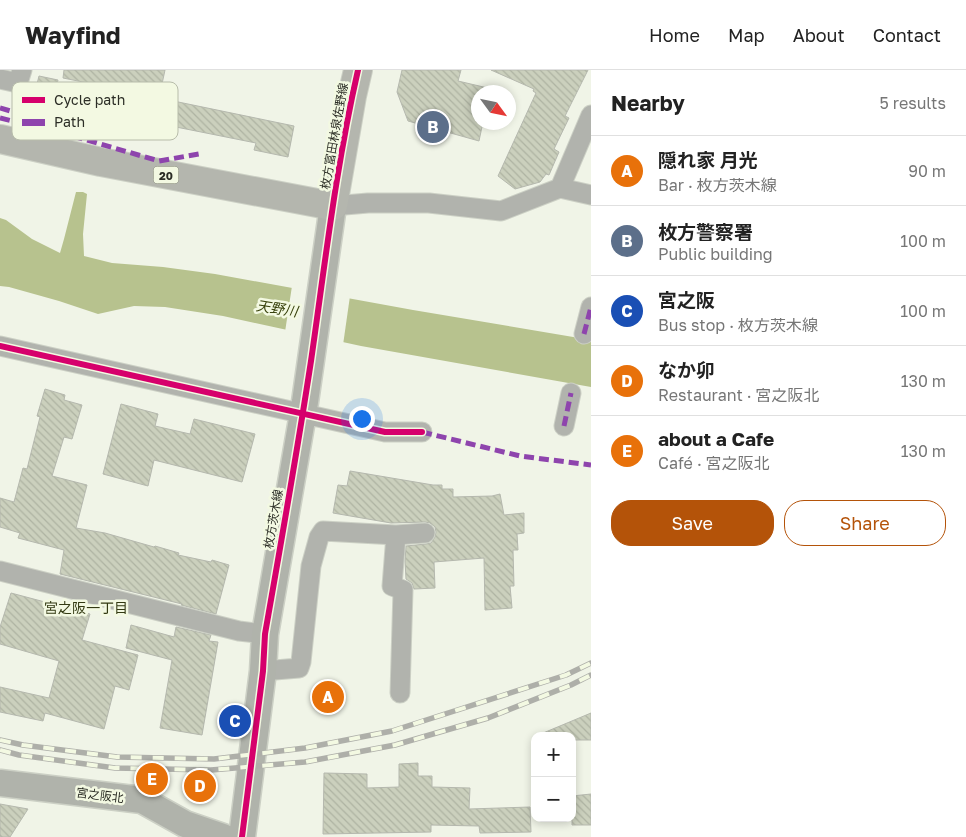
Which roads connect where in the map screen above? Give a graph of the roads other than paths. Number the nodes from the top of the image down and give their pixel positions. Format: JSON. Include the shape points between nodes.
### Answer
{"nodes":[{"id":1,"x":22,"y":70,"type":"edge"},
{"id":2,"x":358,"y":70,"type":"edge"},
{"id":3,"x":0,"y":79,"type":"edge"},
{"id":4,"x":14,"y":82,"type":"edge"},
{"id":5,"x":18,"y":82,"type":"edge"},
{"id":6,"x":591,"y":115,"type":"edge"},
{"id":7,"x":0,"y":139,"type":"edge"},
{"id":8,"x":560,"y":188,"type":"junction"},
{"id":9,"x":591,"y":195,"type":"edge"},
{"id":10,"x":333,"y":206,"type":"junction"},
{"id":11,"x":591,"y":307,"type":"edge"},
{"id":12,"x":584,"y":334,"type":"dead end"},
{"id":13,"x":0,"y":346,"type":"edge"},
{"id":14,"x":571,"y":393,"type":"dead end"},
{"id":15,"x":304,"y":408,"type":"junction"},
{"id":16,"x":564,"y":426,"type":"dead end"},
{"id":17,"x":422,"y":432,"type":"dead end"},
{"id":18,"x":425,"y":533,"type":"dead end"},
{"id":19,"x":396,"y":535,"type":"junction"},
{"id":20,"x":0,"y":571,"type":"edge"},
{"id":21,"x":265,"y":634,"type":"junction"},
{"id":22,"x":263,"y":671,"type":"junction"},
{"id":23,"x":400,"y":693,"type":"dead end"},
{"id":24,"x":0,"y":783,"type":"edge"},
{"id":25,"x":223,"y":837,"type":"edge"},
{"id":26,"x":242,"y":837,"type":"edge"}],
"edges":[{"from":1,"to":5,"type":"street"},
{"from":2,"to":10,"type":"main road","name":"枚方富田林泉佐野線"},
{"from":3,"to":4,"type":"street"},
{"from":6,"to":8,"type":"street"},
{"from":7,"to":10,"type":"main road","name":"枚方富田林泉佐野線","number":"20","via":[[101,162]]},
{"from":8,"to":9,"type":"street"},
{"from":8,"to":10,"type":"street","via":[[501,211],[429,203]]},
{"from":10,"to":15,"type":"main road","name":"枚方茨木線"},
{"from":11,"to":12,"type":"street"},
{"from":13,"to":15,"type":"street"},
{"from":14,"to":16,"type":"street"},
{"from":15,"to":17,"type":"street","via":[[384,432]]},
{"from":15,"to":21,"type":"main road","name":"枚方茨木線"},
{"from":18,"to":19,"type":"street"},
{"from":19,"to":22,"type":"street","via":[[323,531],[311,566],[301,662],[298,668]]},
{"from":19,"to":23,"type":"street","via":[[392,586],[403,590]]},
{"from":20,"to":21,"type":"street","via":[[239,631]]},
{"from":21,"to":22,"type":"main road","name":"枚方茨木線"},
{"from":22,"to":26,"type":"main road","name":"枚方茨木線"},
{"from":24,"to":25,"type":"main road","name":"宮之阪北","via":[[142,800],[185,824]]}]}
